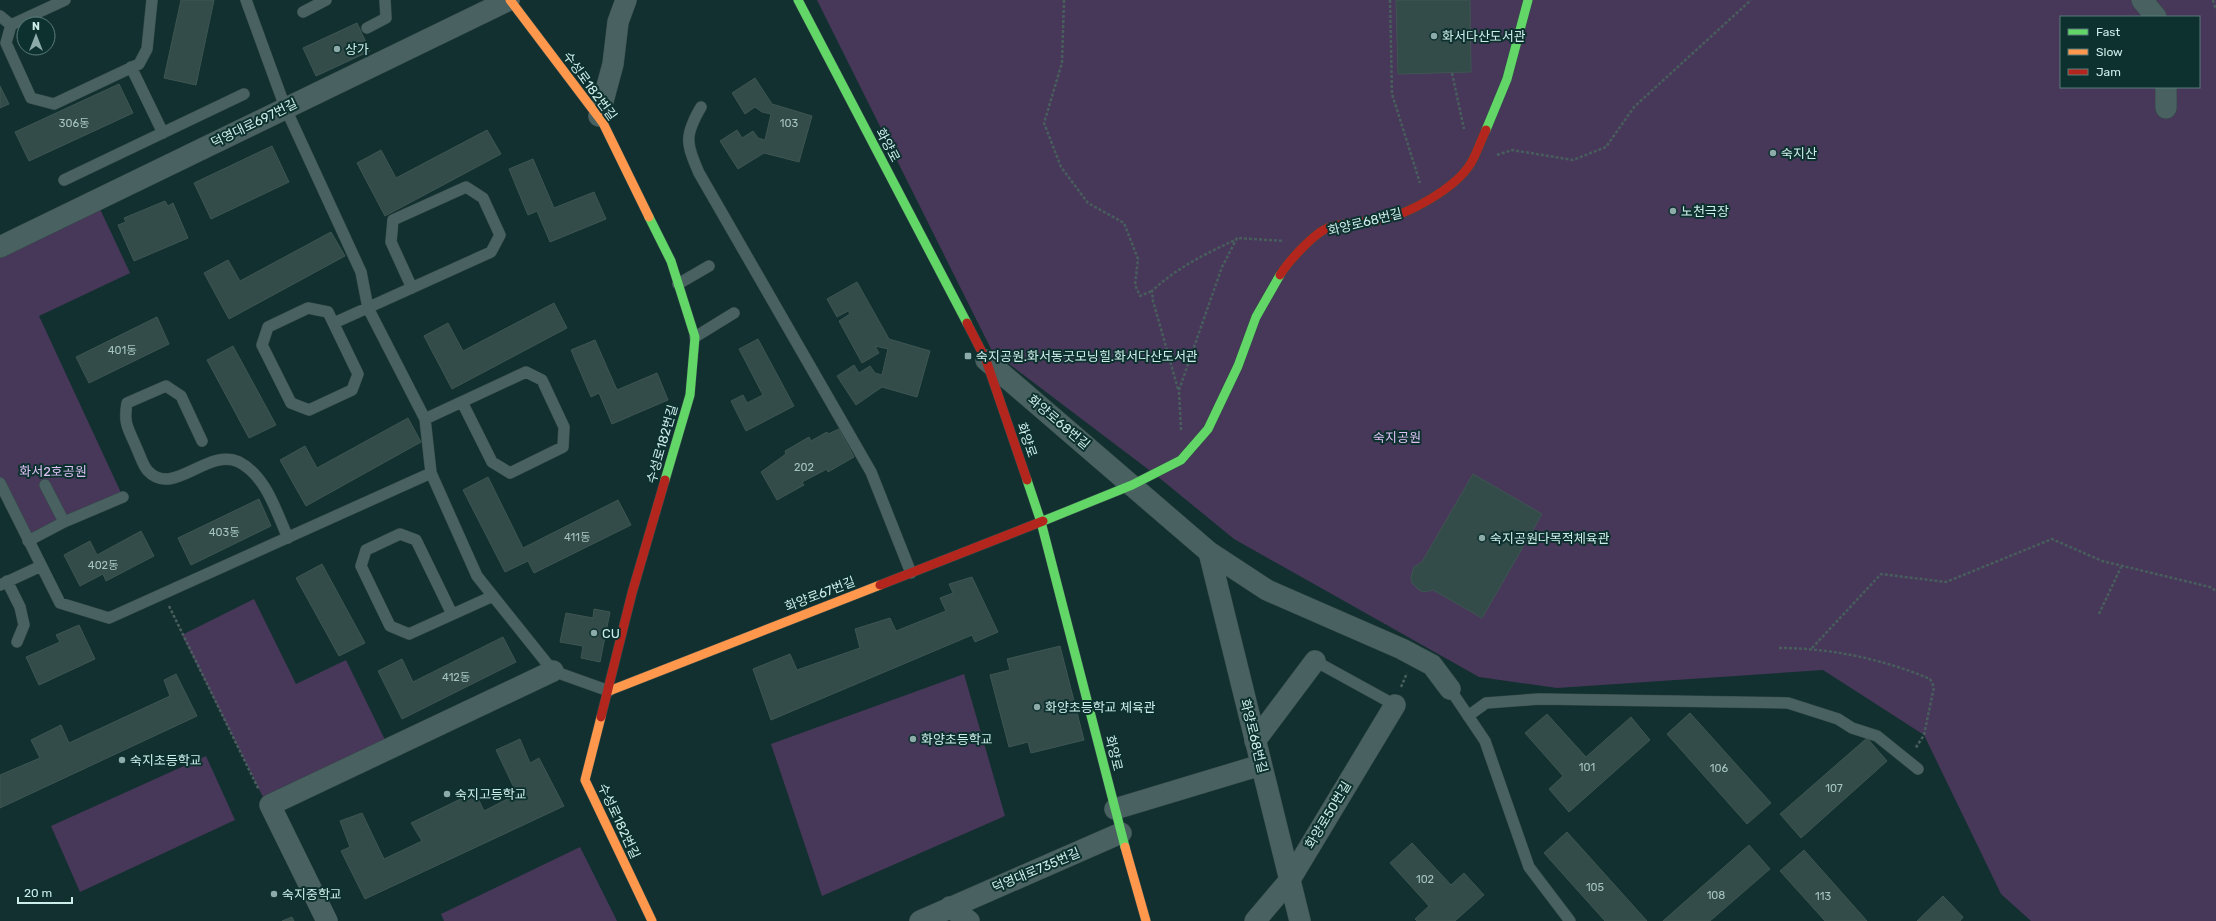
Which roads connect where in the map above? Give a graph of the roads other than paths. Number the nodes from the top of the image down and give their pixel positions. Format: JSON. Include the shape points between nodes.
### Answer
{"nodes":[{"id":1,"x":65,"y":0,"type":"edge"},
{"id":2,"x":152,"y":0,"type":"edge"},
{"id":3,"x":246,"y":0,"type":"edge"},
{"id":4,"x":326,"y":0,"type":"edge"},
{"id":5,"x":385,"y":0,"type":"edge"},
{"id":6,"x":510,"y":0,"type":"edge"},
{"id":7,"x":626,"y":0,"type":"edge"},
{"id":8,"x":798,"y":0,"type":"edge"},
{"id":9,"x":1528,"y":0,"type":"edge"},
{"id":10,"x":2142,"y":0,"type":"edge"},
{"id":11,"x":302,"y":12,"type":"dead end"},
{"id":12,"x":0,"y":16,"type":"edge"},
{"id":13,"x":2155,"y":16,"type":"edge"},
{"id":14,"x":11,"y":25,"type":"junction"},
{"id":15,"x":367,"y":28,"type":"dead end"},
{"id":16,"x":131,"y":67,"type":"junction"},
{"id":17,"x":2166,"y":88,"type":"edge"},
{"id":18,"x":244,"y":94,"type":"dead end"},
{"id":19,"x":701,"y":107,"type":"dead end"},
{"id":20,"x":286,"y":108,"type":"junction"},
{"id":21,"x":2166,"y":108,"type":"dead end"},
{"id":22,"x":598,"y":116,"type":"junction"},
{"id":23,"x":163,"y":133,"type":"junction"},
{"id":24,"x":64,"y":180,"type":"dead end"},
{"id":25,"x":0,"y":247,"type":"edge"},
{"id":26,"x":709,"y":266,"type":"dead end"},
{"id":27,"x":678,"y":284,"type":"junction"},
{"id":28,"x":412,"y":288,"type":"junction"},
{"id":29,"x":368,"y":308,"type":"junction"},
{"id":30,"x":734,"y":313,"type":"dead end"},
{"id":31,"x":334,"y":323,"type":"junction"},
{"id":32,"x":695,"y":337,"type":"junction"},
{"id":33,"x":986,"y":360,"type":"junction"},
{"id":34,"x":462,"y":402,"type":"junction"},
{"id":35,"x":425,"y":419,"type":"junction"},
{"id":36,"x":202,"y":441,"type":"dead end"},
{"id":37,"x":431,"y":473,"type":"junction"},
{"id":38,"x":0,"y":482,"type":"edge"},
{"id":39,"x":45,"y":485,"type":"dead end"},
{"id":40,"x":1132,"y":485,"type":"junction"},
{"id":41,"x":123,"y":497,"type":"dead end"},
{"id":42,"x":64,"y":522,"type":"junction"},
{"id":43,"x":1041,"y":522,"type":"junction"},
{"id":44,"x":288,"y":538,"type":"junction"},
{"id":45,"x":28,"y":541,"type":"junction"},
{"id":46,"x":1209,"y":552,"type":"junction"},
{"id":47,"x":41,"y":566,"type":"junction"},
{"id":48,"x":911,"y":573,"type":"junction"},
{"id":49,"x":4,"y":583,"type":"edge"},
{"id":50,"x":493,"y":596,"type":"junction"},
{"id":51,"x":452,"y":614,"type":"junction"},
{"id":52,"x":17,"y":642,"type":"dead end"},
{"id":53,"x":1315,"y":661,"type":"joint"},
{"id":54,"x":553,"y":671,"type":"junction"},
{"id":55,"x":1450,"y":689,"type":"joint"},
{"id":56,"x":609,"y":691,"type":"junction"},
{"id":57,"x":1395,"y":705,"type":"joint"},
{"id":58,"x":1468,"y":716,"type":"junction"},
{"id":59,"x":1255,"y":741,"type":"junction"},
{"id":60,"x":1261,"y":766,"type":"junction"},
{"id":61,"x":1918,"y":769,"type":"dead end"},
{"id":62,"x":1115,"y":809,"type":"junction"},
{"id":63,"x":1121,"y":833,"type":"junction"},
{"id":64,"x":1289,"y":881,"type":"junction"},
{"id":65,"x":950,"y":907,"type":"junction"},
{"id":66,"x":327,"y":921,"type":"edge"},
{"id":67,"x":652,"y":921,"type":"edge"},
{"id":68,"x":920,"y":921,"type":"edge"},
{"id":69,"x":969,"y":921,"type":"edge"},
{"id":70,"x":1146,"y":921,"type":"edge"},
{"id":71,"x":1255,"y":921,"type":"edge"},
{"id":72,"x":1300,"y":921,"type":"edge"},
{"id":73,"x":1570,"y":921,"type":"edge"}],
"edges":[{"from":1,"to":14,"type":"lane"},
{"from":2,"to":16,"type":"lane","via":[[148,50],[139,64]]},
{"from":3,"to":20,"type":"lane"},
{"from":4,"to":11,"type":"lane"},
{"from":5,"to":15,"type":"lane","via":[[386,18]]},
{"from":6,"to":20,"type":"street","name":"덕영대로697번길"},
{"from":6,"to":22,"type":"street","name":"수성로182번길"},
{"from":7,"to":22,"type":"street","via":[[618,22],[613,64]]},
{"from":8,"to":33,"type":"street","name":"화양로"},
{"from":9,"to":40,"type":"street","name":"화양로68번길","via":[[1507,79],[1471,164],[1449,186],[1416,209],[1380,220],[1327,228],[1308,243],[1282,272],[1256,317],[1238,366],[1208,429],[1181,460]]},
{"from":10,"to":13,"type":"street"},
{"from":12,"to":14,"type":"lane"},
{"from":14,"to":16,"type":"lane","via":[[6,43],[31,98],[54,104]]},
{"from":16,"to":23,"type":"lane"},
{"from":17,"to":21,"type":"street"},
{"from":18,"to":23,"type":"lane"},
{"from":19,"to":48,"type":"lane","via":[[690,126],[689,149],[699,173],[871,472]]},
{"from":20,"to":25,"type":"street","name":"덕영대로697번길"},
{"from":20,"to":29,"type":"lane","via":[[361,272]]},
{"from":22,"to":27,"type":"street","name":"수성로182번길","via":[[671,261]]},
{"from":23,"to":24,"type":"lane"},
{"from":26,"to":27,"type":"lane"},
{"from":27,"to":32,"type":"street","name":"수성로182번길"},
{"from":28,"to":28,"type":"lane","via":[[492,252],[500,235],[483,198],[466,187],[393,220],[391,242]]},
{"from":28,"to":29,"type":"lane"},
{"from":29,"to":31,"type":"lane"},
{"from":29,"to":35,"type":"lane"},
{"from":30,"to":32,"type":"lane"},
{"from":31,"to":31,"type":"lane","via":[[328,312],[308,308],[268,327],[262,345],[290,403],[309,410],[352,390],[358,374]]},
{"from":32,"to":56,"type":"street","name":"수성로182번길","via":[[690,395],[632,593]]},
{"from":33,"to":40,"type":"street","name":"화양로68번길"},
{"from":33,"to":43,"type":"street","name":"화양로"},
{"from":34,"to":34,"type":"lane","via":[[526,372],[542,380],[564,427],[563,447],[510,473],[492,462]]},
{"from":34,"to":35,"type":"lane"},
{"from":35,"to":37,"type":"lane"},
{"from":36,"to":44,"type":"lane","via":[[181,396],[166,386],[127,403],[124,419],[147,470],[159,479],[174,478],[213,460],[237,461],[250,470],[266,489]]},
{"from":37,"to":44,"type":"lane"},
{"from":37,"to":50,"type":"lane","via":[[477,576]]},
{"from":38,"to":45,"type":"lane"},
{"from":39,"to":42,"type":"lane"},
{"from":40,"to":43,"type":"street","name":"화양로68번길"},
{"from":40,"to":46,"type":"street","name":"화양로68번길"},
{"from":41,"to":42,"type":"lane"},
{"from":42,"to":45,"type":"lane"},
{"from":43,"to":48,"type":"street","name":"화양로67번길"},
{"from":43,"to":62,"type":"street","name":"화양로"},
{"from":44,"to":47,"type":"lane","via":[[109,618],[60,603]]},
{"from":45,"to":47,"type":"lane"},
{"from":46,"to":55,"type":"street","name":"화양로68번길","via":[[1267,590],[1432,665]]},
{"from":46,"to":59,"type":"street","name":"화양로68번길"},
{"from":47,"to":49,"type":"lane"},
{"from":48,"to":56,"type":"street","name":"화양로67번길"},
{"from":49,"to":52,"type":"lane","via":[[20,607],[24,625]]},
{"from":50,"to":51,"type":"lane"},
{"from":50,"to":54,"type":"lane"},
{"from":51,"to":51,"type":"lane","via":[[409,634],[390,626],[361,566],[366,550],[400,534],[416,540]]},
{"from":53,"to":57,"type":"lane"},
{"from":53,"to":59,"type":"street"},
{"from":54,"to":56,"type":"lane"},
{"from":54,"to":66,"type":"street","via":[[270,805]]},
{"from":55,"to":58,"type":"lane"},
{"from":56,"to":67,"type":"street","name":"수성로182번길","via":[[585,780]]},
{"from":57,"to":64,"type":"street","name":"화양로50번길"},
{"from":58,"to":61,"type":"lane","via":[[1486,703],[1539,699],[1788,703],[1838,719],[1852,728],[1877,736]]},
{"from":58,"to":73,"type":"lane","via":[[1485,741],[1529,867]]},
{"from":59,"to":60,"type":"street","name":"화양로68번길"},
{"from":60,"to":62,"type":"street"},
{"from":60,"to":64,"type":"street","name":"화양로68번길"},
{"from":62,"to":63,"type":"street","name":"화양로"},
{"from":63,"to":65,"type":"street","name":"덕영대로735번길"},
{"from":63,"to":70,"type":"street","name":"화양로"},
{"from":64,"to":71,"type":"street","name":"화양로50번길"},
{"from":64,"to":72,"type":"street","name":"화양로68번길"},
{"from":65,"to":68,"type":"street","name":"덕영대로735번길"},
{"from":65,"to":69,"type":"street"}]}
